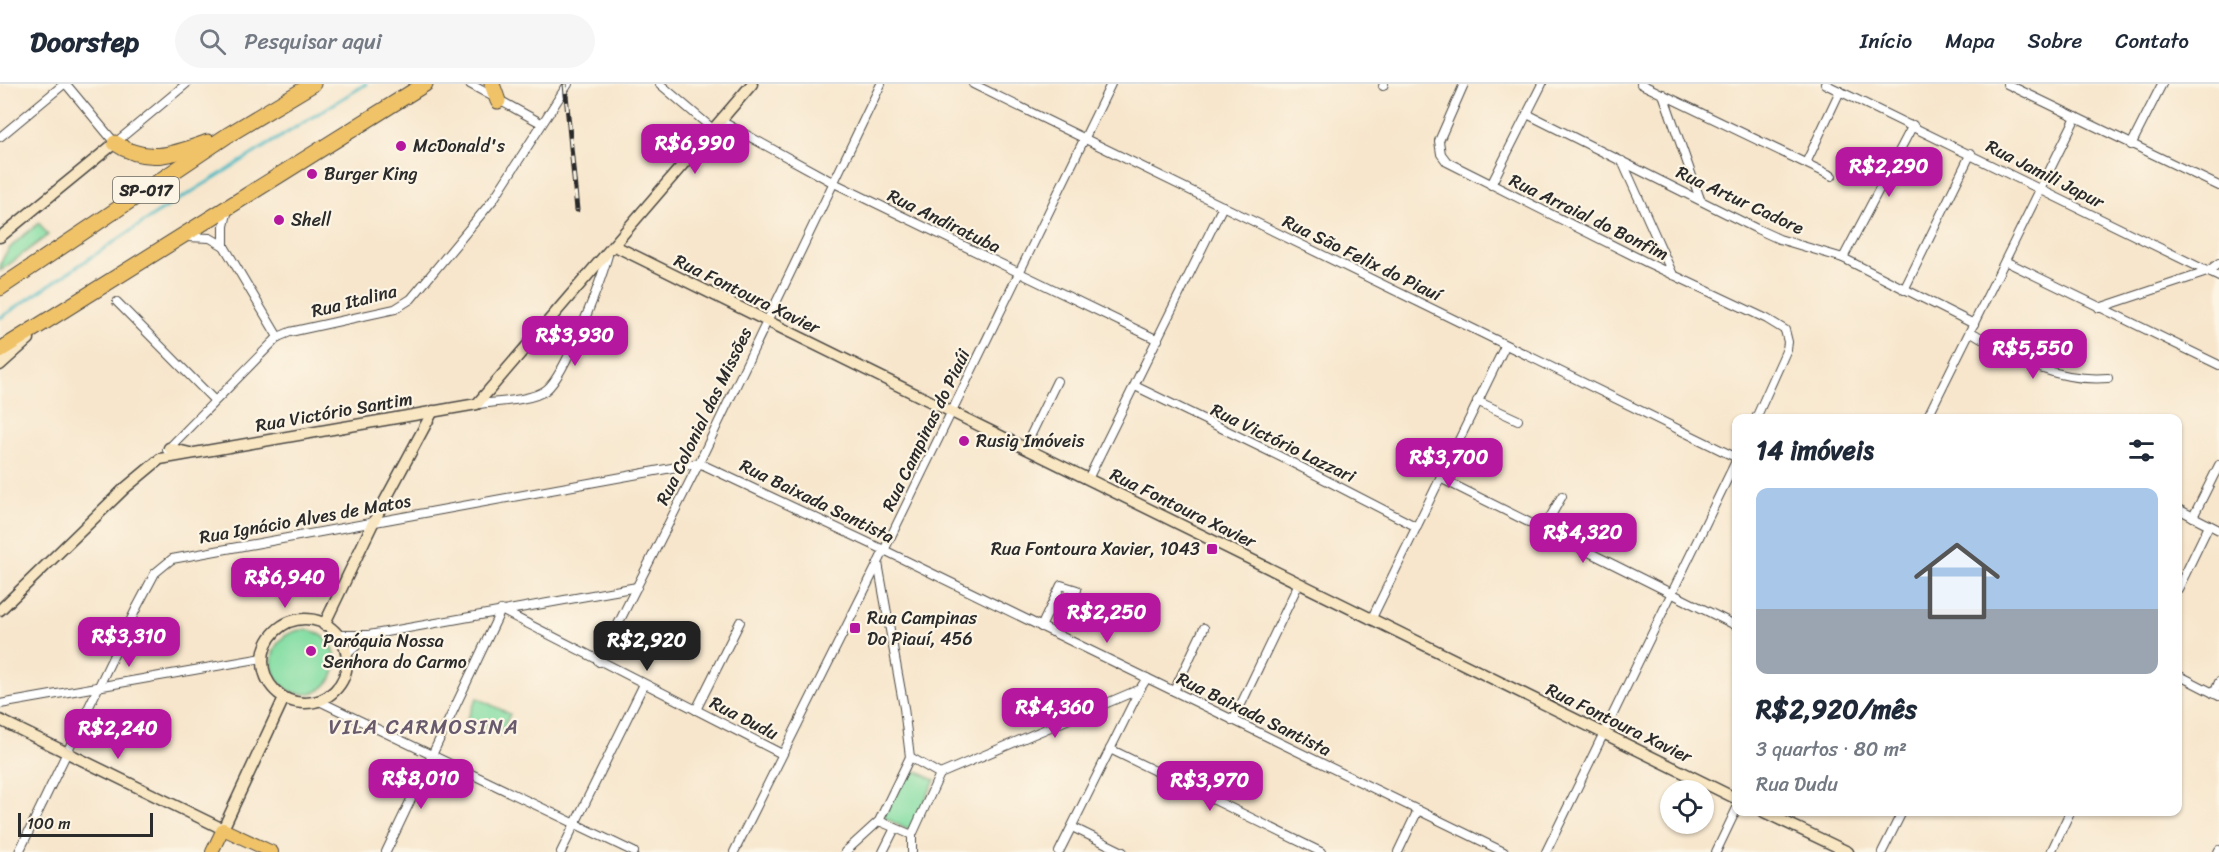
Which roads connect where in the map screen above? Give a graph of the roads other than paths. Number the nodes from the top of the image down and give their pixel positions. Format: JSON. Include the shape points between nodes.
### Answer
{"nodes":[{"id":1,"x":65,"y":84,"type":"edge"},
{"id":2,"x":186,"y":84,"type":"edge"},
{"id":3,"x":313,"y":84,"type":"edge"},
{"id":4,"x":425,"y":84,"type":"edge"},
{"id":5,"x":470,"y":84,"type":"edge"},
{"id":6,"x":492,"y":84,"type":"edge"},
{"id":7,"x":568,"y":84,"type":"edge"},
{"id":8,"x":660,"y":84,"type":"edge"},
{"id":9,"x":753,"y":84,"type":"edge"},
{"id":10,"x":881,"y":84,"type":"edge"},
{"id":11,"x":973,"y":84,"type":"edge"},
{"id":12,"x":1111,"y":84,"type":"edge"},
{"id":13,"x":1464,"y":84,"type":"edge"},
{"id":14,"x":1542,"y":84,"type":"edge"},
{"id":15,"x":1641,"y":84,"type":"edge"},
{"id":16,"x":1825,"y":84,"type":"edge"},
{"id":17,"x":2007,"y":84,"type":"edge"},
{"id":18,"x":2162,"y":84,"type":"edge"},
{"id":19,"x":1840,"y":91,"type":"junction"},
{"id":20,"x":1663,"y":94,"type":"junction"},
{"id":21,"x":498,"y":101,"type":"junction"},
{"id":22,"x":1527,"y":114,"type":"junction"},
{"id":23,"x":2076,"y":117,"type":"junction"},
{"id":24,"x":541,"y":123,"type":"junction"},
{"id":25,"x":1913,"y":125,"type":"junction"},
{"id":26,"x":717,"y":126,"type":"junction"},
{"id":27,"x":228,"y":135,"type":"junction"},
{"id":28,"x":0,"y":137,"type":"edge"},
{"id":29,"x":1085,"y":137,"type":"junction"},
{"id":30,"x":115,"y":142,"type":"junction"},
{"id":31,"x":2131,"y":145,"type":"junction"},
{"id":32,"x":1971,"y":153,"type":"junction"},
{"id":33,"x":1622,"y":161,"type":"junction"},
{"id":34,"x":1806,"y":163,"type":"junction"},
{"id":35,"x":1832,"y":176,"type":"dead end"},
{"id":36,"x":834,"y":183,"type":"junction"},
{"id":37,"x":1491,"y":185,"type":"junction"},
{"id":38,"x":2219,"y":186,"type":"edge"},
{"id":39,"x":2040,"y":189,"type":"junction"},
{"id":40,"x":1700,"y":199,"type":"junction"},
{"id":41,"x":1223,"y":206,"type":"junction"},
{"id":42,"x":229,"y":207,"type":"junction"},
{"id":43,"x":0,"y":237,"type":"edge"},
{"id":44,"x":179,"y":237,"type":"junction"},
{"id":45,"x":224,"y":246,"type":"junction"},
{"id":46,"x":611,"y":251,"type":"junction"},
{"id":47,"x":1843,"y":258,"type":"junction"},
{"id":48,"x":2006,"y":261,"type":"junction"},
{"id":49,"x":2219,"y":264,"type":"edge"},
{"id":50,"x":2206,"y":272,"type":"junction"},
{"id":51,"x":1019,"y":274,"type":"junction"},
{"id":52,"x":1672,"y":275,"type":"junction"},
{"id":53,"x":2219,"y":277,"type":"edge"},
{"id":54,"x":0,"y":288,"type":"edge"},
{"id":55,"x":1904,"y":290,"type":"junction"},
{"id":56,"x":117,"y":302,"type":"dead end"},
{"id":57,"x":2099,"y":308,"type":"junction"},
{"id":58,"x":46,"y":320,"type":"junction"},
{"id":59,"x":766,"y":323,"type":"junction"},
{"id":60,"x":1973,"y":328,"type":"junction"},
{"id":61,"x":278,"y":337,"type":"junction"},
{"id":62,"x":1158,"y":340,"type":"junction"},
{"id":63,"x":1504,"y":346,"type":"junction"},
{"id":64,"x":0,"y":350,"type":"edge"},
{"id":65,"x":0,"y":365,"type":"edge"},
{"id":66,"x":2219,"y":365,"type":"edge"},
{"id":67,"x":2108,"y":378,"type":"dead end"},
{"id":68,"x":1057,"y":381,"type":"dead end"},
{"id":69,"x":1135,"y":386,"type":"junction"},
{"id":70,"x":214,"y":400,"type":"junction"},
{"id":71,"x":1477,"y":401,"type":"junction"},
{"id":72,"x":477,"y":404,"type":"junction"},
{"id":73,"x":433,"y":411,"type":"junction"},
{"id":74,"x":952,"y":411,"type":"junction"},
{"id":75,"x":1758,"y":414,"type":"edge"},
{"id":76,"x":1929,"y":414,"type":"edge"},
{"id":77,"x":1518,"y":420,"type":"dead end"},
{"id":78,"x":1025,"y":447,"type":"junction"},
{"id":79,"x":169,"y":448,"type":"junction"},
{"id":80,"x":196,"y":454,"type":"junction"},
{"id":81,"x":1732,"y":456,"type":"edge"},
{"id":82,"x":160,"y":459,"type":"junction"},
{"id":83,"x":699,"y":463,"type":"junction"},
{"id":84,"x":2219,"y":465,"type":"edge"},
{"id":85,"x":1732,"y":469,"type":"edge"},
{"id":86,"x":1440,"y":478,"type":"junction"},
{"id":87,"x":1088,"y":479,"type":"junction"},
{"id":88,"x":1562,"y":496,"type":"dead end"},
{"id":89,"x":2182,"y":511,"type":"edge"},
{"id":90,"x":2193,"y":517,"type":"junction"},
{"id":91,"x":374,"y":521,"type":"junction"},
{"id":92,"x":2209,"y":525,"type":"junction"},
{"id":93,"x":1417,"y":527,"type":"junction"},
{"id":94,"x":1543,"y":530,"type":"junction"},
{"id":95,"x":2219,"y":530,"type":"edge"},
{"id":96,"x":884,"y":550,"type":"junction"},
{"id":97,"x":878,"y":564,"type":"junction"},
{"id":98,"x":2182,"y":581,"type":"edge"},
{"id":99,"x":1299,"y":583,"type":"junction"},
{"id":100,"x":637,"y":587,"type":"junction"},
{"id":101,"x":1077,"y":590,"type":"dead end"},
{"id":102,"x":1672,"y":595,"type":"junction"},
{"id":103,"x":0,"y":610,"type":"edge"},
{"id":104,"x":501,"y":610,"type":"junction"},
{"id":105,"x":1371,"y":620,"type":"junction"},
{"id":106,"x":740,"y":622,"type":"dead end"},
{"id":107,"x":324,"y":624,"type":"junction"},
{"id":108,"x":1732,"y":625,"type":"edge"},
{"id":109,"x":1041,"y":627,"type":"junction"},
{"id":110,"x":1204,"y":628,"type":"dead end"},
{"id":111,"x":337,"y":635,"type":"junction"},
{"id":112,"x":369,"y":635,"type":"junction"},
{"id":113,"x":346,"y":655,"type":"junction"},
{"id":114,"x":263,"y":658,"type":"junction"},
{"id":115,"x":599,"y":662,"type":"junction"},
{"id":116,"x":2182,"y":677,"type":"edge"},
{"id":117,"x":1148,"y":678,"type":"junction"},
{"id":118,"x":2219,"y":682,"type":"edge"},
{"id":119,"x":644,"y":684,"type":"junction"},
{"id":120,"x":99,"y":687,"type":"junction"},
{"id":121,"x":1140,"y":689,"type":"junction"},
{"id":122,"x":1174,"y":691,"type":"junction"},
{"id":123,"x":2216,"y":695,"type":"edge"},
{"id":124,"x":284,"y":698,"type":"junction"},
{"id":125,"x":319,"y":701,"type":"junction"},
{"id":126,"x":0,"y":704,"type":"edge"},
{"id":127,"x":696,"y":710,"type":"junction"},
{"id":128,"x":0,"y":720,"type":"edge"},
{"id":129,"x":1233,"y":721,"type":"junction"},
{"id":130,"x":1604,"y":733,"type":"junction"},
{"id":131,"x":1110,"y":749,"type":"junction"},
{"id":132,"x":68,"y":752,"type":"junction"},
{"id":133,"x":782,"y":753,"type":"junction"},
{"id":134,"x":434,"y":756,"type":"junction"},
{"id":135,"x":910,"y":757,"type":"junction"},
{"id":136,"x":940,"y":774,"type":"junction"},
{"id":137,"x":1732,"y":796,"type":"edge"},
{"id":138,"x":1418,"y":810,"type":"junction"},
{"id":139,"x":1733,"y":816,"type":"edge"},
{"id":140,"x":1772,"y":816,"type":"edge"},
{"id":141,"x":1900,"y":816,"type":"edge"},
{"id":142,"x":2068,"y":816,"type":"edge"},
{"id":143,"x":879,"y":821,"type":"junction"},
{"id":144,"x":574,"y":825,"type":"junction"},
{"id":145,"x":1072,"y":827,"type":"junction"},
{"id":146,"x":895,"y":828,"type":"junction"},
{"id":147,"x":223,"y":829,"type":"junction"},
{"id":148,"x":912,"y":836,"type":"junction"},
{"id":149,"x":19,"y":852,"type":"edge"},
{"id":150,"x":212,"y":852,"type":"edge"},
{"id":151,"x":272,"y":852,"type":"edge"},
{"id":152,"x":386,"y":852,"type":"edge"},
{"id":153,"x":561,"y":852,"type":"edge"},
{"id":154,"x":634,"y":852,"type":"edge"},
{"id":155,"x":734,"y":852,"type":"edge"},
{"id":156,"x":845,"y":852,"type":"edge"},
{"id":157,"x":883,"y":852,"type":"edge"},
{"id":158,"x":912,"y":852,"type":"edge"},
{"id":159,"x":1059,"y":852,"type":"edge"},
{"id":160,"x":1123,"y":852,"type":"edge"},
{"id":161,"x":1321,"y":852,"type":"edge"},
{"id":162,"x":1398,"y":852,"type":"edge"},
{"id":163,"x":1504,"y":852,"type":"edge"},
{"id":164,"x":1546,"y":852,"type":"edge"},
{"id":165,"x":1716,"y":852,"type":"edge"},
{"id":166,"x":1848,"y":852,"type":"edge"},
{"id":167,"x":1882,"y":852,"type":"edge"},
{"id":168,"x":2051,"y":852,"type":"edge"}],
"edges":[{"from":1,"to":28,"type":"street"},
{"from":1,"to":30,"type":"street"},
{"from":2,"to":30,"type":"street"},
{"from":3,"to":27,"type":"highway","number":"SP-017"},
{"from":4,"to":42,"type":"highway"},
{"from":5,"to":21,"type":"street"},
{"from":6,"to":21,"type":"highway"},
{"from":7,"to":24,"type":"street","name":"Rua Italina"},
{"from":8,"to":26,"type":"street","name":"Rua Andiratuba"},
{"from":9,"to":26,"type":"main road","name":"Rua Victório Santim"},
{"from":10,"to":36,"type":"street","name":"Rua Colonial das Missões"},
{"from":11,"to":29,"type":"street","name":"Rua São Felix do Piauí"},
{"from":12,"to":29,"type":"street","name":"Rua Campinas do Piaúi"},
{"from":13,"to":37,"type":"street","name":"Rua Arraial do Bonfim","via":[[1438,147],[1447,162]]},
{"from":14,"to":22,"type":"street"},
{"from":15,"to":20,"type":"street"},
{"from":16,"to":19,"type":"street","name":"Rua Jamili Japur"},
{"from":17,"to":23,"type":"street"},
{"from":18,"to":31,"type":"street"},
{"from":19,"to":25,"type":"street","name":"Rua Jamili Japur"},
{"from":19,"to":34,"type":"street"},
{"from":20,"to":34,"type":"street"},
{"from":20,"to":40,"type":"street"},
{"from":21,"to":24,"type":"street"},
{"from":22,"to":33,"type":"street","name":"Rua Artur Cadore"},
{"from":22,"to":37,"type":"street"},
{"from":23,"to":31,"type":"street"},
{"from":23,"to":39,"type":"street"},
{"from":24,"to":61,"type":"street","name":"Rua Italina","via":[[494,200],[404,306]]},
{"from":25,"to":32,"type":"street","name":"Rua Jamili Japur"},
{"from":25,"to":47,"type":"street"},
{"from":26,"to":36,"type":"street","name":"Rua Andiratuba"},
{"from":26,"to":46,"type":"main road","name":"Rua Victório Santim"},
{"from":27,"to":30,"type":"highway","via":[[163,157],[138,155]]},
{"from":27,"to":54,"type":"highway","number":"SP-017"},
{"from":29,"to":41,"type":"street","name":"Rua São Felix do Piauí"},
{"from":29,"to":51,"type":"street","name":"Rua Campinas do Piaúi"},
{"from":30,"to":43,"type":"main road"},
{"from":31,"to":38,"type":"street"},
{"from":32,"to":39,"type":"street","name":"Rua Jamili Japur"},
{"from":32,"to":55,"type":"street"},
{"from":33,"to":40,"type":"street","name":"Rua Artur Cadore"},
{"from":33,"to":52,"type":"street"},
{"from":34,"to":35,"type":"street"},
{"from":36,"to":51,"type":"street","name":"Rua Andiratuba"},
{"from":36,"to":59,"type":"street","name":"Rua Colonial das Missões"},
{"from":37,"to":52,"type":"street","name":"Rua Arraial do Bonfim"},
{"from":39,"to":48,"type":"street"},
{"from":39,"to":50,"type":"street","name":"Rua Jamili Japur"},
{"from":40,"to":47,"type":"street","name":"Rua Artur Cadore","via":[[1779,239]]},
{"from":41,"to":62,"type":"street"},
{"from":41,"to":63,"type":"street","name":"Rua São Felix do Piauí"},
{"from":42,"to":44,"type":"highway"},
{"from":42,"to":45,"type":"street"},
{"from":44,"to":45,"type":"street","via":[[204,237]]},
{"from":44,"to":58,"type":"highway"},
{"from":45,"to":61,"type":"street"},
{"from":46,"to":59,"type":"main road","name":"Rua Fontoura Xavier"},
{"from":46,"to":72,"type":"main road","name":"Rua Victório Santim"},
{"from":46,"to":72,"type":"street","name":"Rua Victório Santim","via":[[585,318],[547,390]]},
{"from":47,"to":55,"type":"street","name":"Rua Artur Cadore"},
{"from":48,"to":57,"type":"street"},
{"from":48,"to":60,"type":"street"},
{"from":49,"to":50,"type":"street"},
{"from":50,"to":53,"type":"street","name":"Rua Jamili Japur"},
{"from":50,"to":57,"type":"street"},
{"from":51,"to":62,"type":"street","name":"Rua Andiratuba"},
{"from":51,"to":74,"type":"street","name":"Rua Campinas do Piaúi"},
{"from":52,"to":75,"type":"street","name":"Rua Arraial do Bonfim","via":[[1785,330],[1788,342]]},
{"from":55,"to":60,"type":"street","name":"Rua Artur Cadore"},
{"from":56,"to":70,"type":"street"},
{"from":57,"to":66,"type":"street"},
{"from":58,"to":64,"type":"highway"},
{"from":58,"to":65,"type":"main road"},
{"from":59,"to":74,"type":"main road","name":"Rua Fontoura Xavier"},
{"from":59,"to":83,"type":"street","name":"Rua Colonial das Missões"},
{"from":60,"to":67,"type":"street","name":"Rua Artur Cadore","via":[[2042,370],[2059,376]]},
{"from":60,"to":76,"type":"street"},
{"from":61,"to":70,"type":"street","name":"Rua Italina"},
{"from":62,"to":69,"type":"street"},
{"from":63,"to":71,"type":"street"},
{"from":63,"to":81,"type":"street","name":"Rua São Felix do Piauí"},
{"from":68,"to":78,"type":"street"},
{"from":69,"to":87,"type":"street"},
{"from":69,"to":93,"type":"street","name":"Rua Victório Lazzari"},
{"from":70,"to":79,"type":"street","name":"Rua Italina"},
{"from":71,"to":77,"type":"street"},
{"from":71,"to":86,"type":"street"},
{"from":72,"to":73,"type":"main road","name":"Rua Victório Santim"},
{"from":73,"to":80,"type":"main road","name":"Rua Victório Santim"},
{"from":73,"to":91,"type":"main road"},
{"from":74,"to":78,"type":"main road","name":"Rua Fontoura Xavier"},
{"from":74,"to":96,"type":"street","name":"Rua Campinas do Piaúi"},
{"from":78,"to":87,"type":"main road","name":"Rua Fontoura Xavier"},
{"from":79,"to":80,"type":"main road","name":"Rua Victório Santim"},
{"from":79,"to":82,"type":"street","name":"Rua Italina"},
{"from":80,"to":82,"type":"main road","name":"Rua Victório Santim"},
{"from":82,"to":103,"type":"main road"},
{"from":83,"to":91,"type":"street","name":"Rua Ignácio Alves de Matos"},
{"from":83,"to":96,"type":"street","name":"Rua Baixada Santista"},
{"from":83,"to":100,"type":"street","name":"Rua Colonial das Missões"},
{"from":84,"to":90,"type":"street"},
{"from":85,"to":102,"type":"street"},
{"from":86,"to":93,"type":"street"},
{"from":86,"to":94,"type":"street"},
{"from":87,"to":99,"type":"main road","name":"Rua Fontoura Xavier"},
{"from":88,"to":94,"type":"street"},
{"from":89,"to":90,"type":"street"},
{"from":90,"to":92,"type":"street"},
{"from":91,"to":107,"type":"main road"},
{"from":91,"to":120,"type":"street","name":"Rua Ignácio Alves de Matos","via":[[180,557],[164,564],[155,573]]},
{"from":92,"to":95,"type":"street"},
{"from":92,"to":98,"type":"street"},
{"from":93,"to":105,"type":"street"},
{"from":94,"to":102,"type":"street"},
{"from":96,"to":97,"type":"street","name":"Rua Campinas do Piaúi"},
{"from":96,"to":109,"type":"street","name":"Rua Baixada Santista"},
{"from":97,"to":133,"type":"street","name":"Rua Campinas do Piaúi"},
{"from":97,"to":135,"type":"street"},
{"from":99,"to":105,"type":"main road","name":"Rua Fontoura Xavier"},
{"from":99,"to":129,"type":"street"},
{"from":100,"to":104,"type":"street"},
{"from":100,"to":115,"type":"street","name":"Rua Colonial das Missões"},
{"from":101,"to":109,"type":"street","via":[[1061,585]]},
{"from":102,"to":108,"type":"street"},
{"from":102,"to":130,"type":"street"},
{"from":104,"to":112,"type":"street"},
{"from":104,"to":115,"type":"street","name":"Rua Dudu"},
{"from":104,"to":134,"type":"street"},
{"from":105,"to":130,"type":"main road","name":"Rua Fontoura Xavier"},
{"from":106,"to":127,"type":"street"},
{"from":107,"to":111,"type":"main road"},
{"from":107,"to":114,"type":"main road","via":[[307,619],[282,626],[269,640]]},
{"from":109,"to":117,"type":"street","name":"Rua Baixada Santista"},
{"from":110,"to":122,"type":"street"},
{"from":111,"to":112,"type":"street"},
{"from":111,"to":113,"type":"main road"},
{"from":112,"to":113,"type":"street"},
{"from":113,"to":125,"type":"main road","via":[[341,683]]},
{"from":114,"to":120,"type":"street"},
{"from":114,"to":124,"type":"main road","via":[[268,681]]},
{"from":115,"to":119,"type":"street","name":"Rua Dudu"},
{"from":116,"to":123,"type":"street"},
{"from":117,"to":121,"type":"street"},
{"from":117,"to":122,"type":"street","name":"Rua Baixada Santista"},
{"from":118,"to":123,"type":"street"},
{"from":119,"to":127,"type":"street","name":"Rua Dudu"},
{"from":119,"to":144,"type":"street"},
{"from":120,"to":126,"type":"street"},
{"from":120,"to":132,"type":"street","name":"Rua Ignácio Alves de Matos"},
{"from":121,"to":131,"type":"street"},
{"from":121,"to":136,"type":"street"},
{"from":122,"to":129,"type":"street","name":"Rua Baixada Santista"},
{"from":124,"to":125,"type":"main road","via":[[296,703]]},
{"from":124,"to":147,"type":"main road"},
{"from":125,"to":134,"type":"street"},
{"from":127,"to":133,"type":"street","name":"Rua Dudu"},
{"from":128,"to":132,"type":"main road"},
{"from":129,"to":138,"type":"street","name":"Rua Baixada Santista"},
{"from":130,"to":137,"type":"main road","name":"Rua Fontoura Xavier"},
{"from":130,"to":164,"type":"street"},
{"from":131,"to":145,"type":"street"},
{"from":131,"to":161,"type":"street"},
{"from":132,"to":147,"type":"main road"},
{"from":132,"to":149,"type":"street","name":"Rua Ignácio Alves de Matos"},
{"from":133,"to":155,"type":"street","name":"Rua Campinas do Piaúi"},
{"from":134,"to":144,"type":"street"},
{"from":134,"to":152,"type":"street"},
{"from":135,"to":136,"type":"street"},
{"from":135,"to":143,"type":"street"},
{"from":136,"to":148,"type":"street"},
{"from":138,"to":162,"type":"street"},
{"from":138,"to":163,"type":"street","name":"Rua Baixada Santista"},
{"from":139,"to":165,"type":"street"},
{"from":140,"to":166,"type":"main road"},
{"from":141,"to":167,"type":"street"},
{"from":142,"to":168,"type":"street"},
{"from":143,"to":146,"type":"street"},
{"from":143,"to":156,"type":"street"},
{"from":144,"to":153,"type":"street"},
{"from":144,"to":154,"type":"street"},
{"from":145,"to":159,"type":"street"},
{"from":145,"to":160,"type":"street"},
{"from":146,"to":148,"type":"street"},
{"from":146,"to":157,"type":"street"},
{"from":147,"to":150,"type":"main road"},
{"from":147,"to":151,"type":"main road"},
{"from":148,"to":158,"type":"street"}]}
